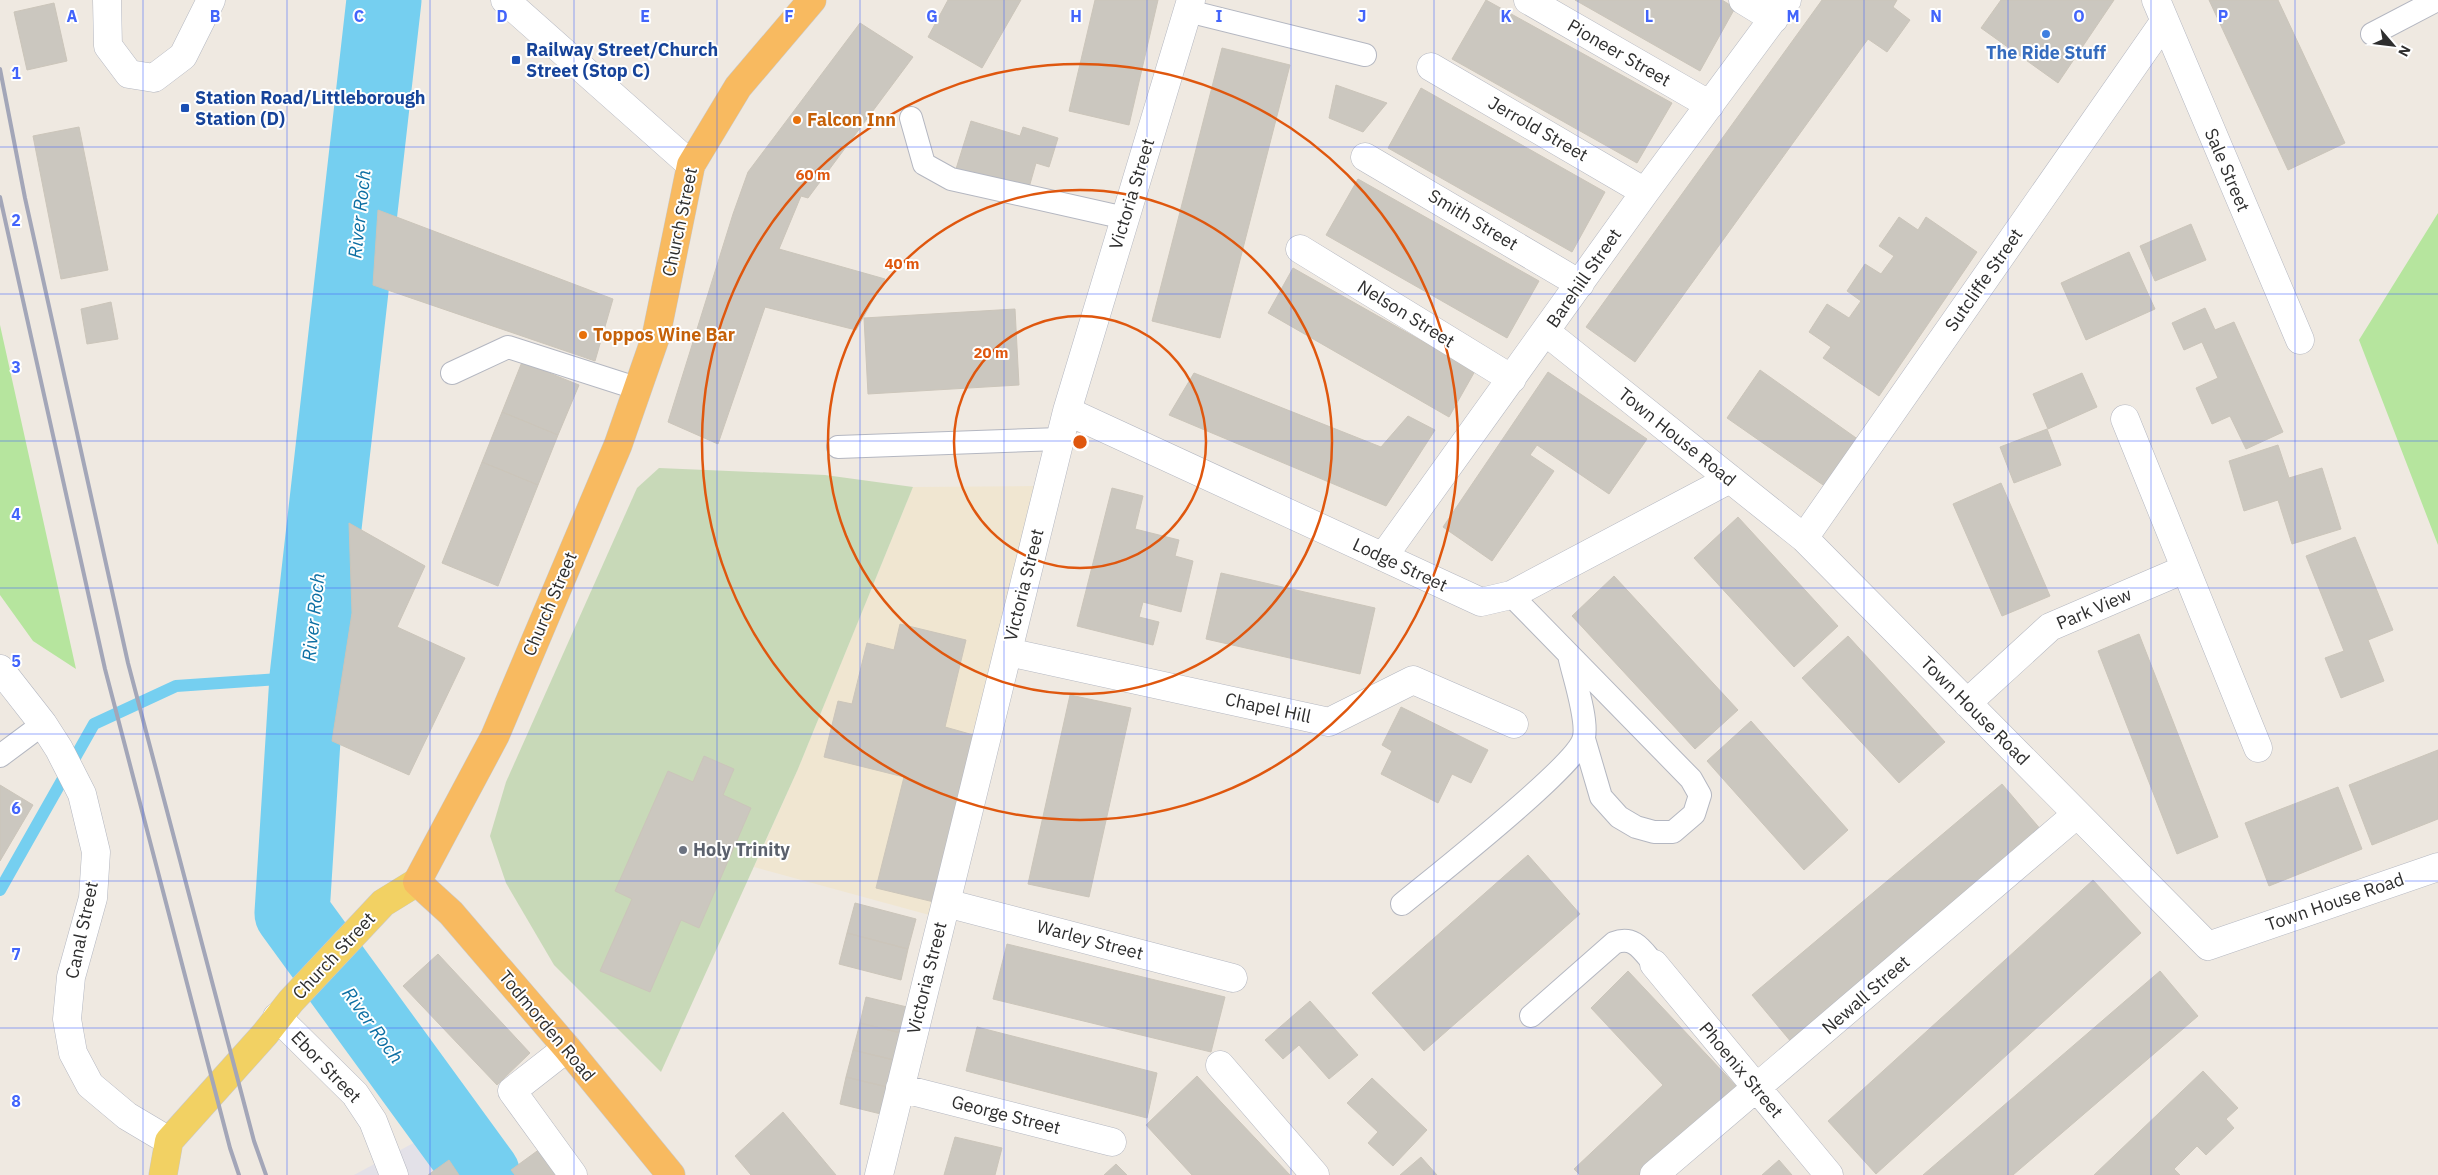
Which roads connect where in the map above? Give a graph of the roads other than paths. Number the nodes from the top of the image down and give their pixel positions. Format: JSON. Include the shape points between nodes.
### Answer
{"nodes":[{"id":1,"x":107,"y":0,"type":"edge"},
{"id":2,"x":211,"y":0,"type":"edge"},
{"id":3,"x":505,"y":0,"type":"edge"},
{"id":4,"x":812,"y":0,"type":"edge"},
{"id":5,"x":1528,"y":0,"type":"edge"},
{"id":6,"x":1743,"y":0,"type":"edge"},
{"id":7,"x":2437,"y":0,"type":"edge"},
{"id":8,"x":1189,"y":5,"type":"edge"},
{"id":9,"x":1780,"y":9,"type":"edge"},
{"id":10,"x":2160,"y":11,"type":"edge"},
{"id":11,"x":2372,"y":34,"type":"dead end"},
{"id":12,"x":1365,"y":54,"type":"dead end"},
{"id":13,"x":1431,"y":67,"type":"dead end"},
{"id":14,"x":1710,"y":105,"type":"junction"},
{"id":15,"x":911,"y":118,"type":"dead end"},
{"id":16,"x":1365,"y":157,"type":"dead end"},
{"id":17,"x":691,"y":165,"type":"junction"},
{"id":18,"x":1645,"y":192,"type":"junction"},
{"id":19,"x":1125,"y":218,"type":"junction"},
{"id":20,"x":1300,"y":249,"type":"dead end"},
{"id":21,"x":1580,"y":284,"type":"junction"},
{"id":22,"x":1546,"y":332,"type":"junction"},
{"id":23,"x":2300,"y":340,"type":"dead end"},
{"id":24,"x":452,"y":373,"type":"dead end"},
{"id":25,"x":1512,"y":379,"type":"junction"},
{"id":26,"x":638,"y":389,"type":"junction"},
{"id":27,"x":1067,"y":412,"type":"junction"},
{"id":28,"x":2125,"y":419,"type":"dead end"},
{"id":29,"x":1060,"y":439,"type":"junction"},
{"id":30,"x":838,"y":447,"type":"dead end"},
{"id":31,"x":1730,"y":479,"type":"junction"},
{"id":32,"x":1804,"y":538,"type":"junction"},
{"id":33,"x":1383,"y":556,"type":"junction"},
{"id":34,"x":2185,"y":569,"type":"junction"},
{"id":35,"x":1511,"y":595,"type":"junction"},
{"id":36,"x":1008,"y":652,"type":"junction"},
{"id":37,"x":1568,"y":654,"type":"junction"},
{"id":38,"x":0,"y":669,"type":"edge"},
{"id":39,"x":1967,"y":703,"type":"junction"},
{"id":40,"x":43,"y":724,"type":"junction"},
{"id":41,"x":1514,"y":724,"type":"dead end"},
{"id":42,"x":1584,"y":739,"type":"junction"},
{"id":43,"x":2258,"y":748,"type":"dead end"},
{"id":44,"x":0,"y":756,"type":"edge"},
{"id":45,"x":2077,"y":814,"type":"junction"},
{"id":46,"x":2438,"y":868,"type":"edge"},
{"id":47,"x":417,"y":882,"type":"junction"},
{"id":48,"x":946,"y":903,"type":"junction"},
{"id":49,"x":1402,"y":904,"type":"dead end"},
{"id":50,"x":1654,"y":964,"type":"joint"},
{"id":51,"x":1234,"y":978,"type":"dead end"},
{"id":52,"x":284,"y":1009,"type":"junction"},
{"id":53,"x":1531,"y":1016,"type":"dead end"},
{"id":54,"x":567,"y":1048,"type":"junction"},
{"id":55,"x":1220,"y":1065,"type":"dead end"},
{"id":56,"x":900,"y":1088,"type":"junction"},
{"id":57,"x":1756,"y":1089,"type":"junction"},
{"id":58,"x":168,"y":1141,"type":"junction"},
{"id":59,"x":1112,"y":1142,"type":"dead end"},
{"id":60,"x":163,"y":1175,"type":"edge"},
{"id":61,"x":394,"y":1175,"type":"edge"},
{"id":62,"x":573,"y":1175,"type":"edge"},
{"id":63,"x":671,"y":1175,"type":"edge"},
{"id":64,"x":879,"y":1175,"type":"edge"},
{"id":65,"x":1315,"y":1175,"type":"edge"},
{"id":66,"x":1654,"y":1175,"type":"edge"},
{"id":67,"x":1829,"y":1175,"type":"edge"}],
"edges":[{"from":1,"to":2,"type":"street","via":[[108,46],[129,74],[154,78],[182,56]]},
{"from":3,"to":17,"type":"street"},
{"from":4,"to":17,"type":"highway","name":"Church Street","via":[[738,87]]},
{"from":5,"to":14,"type":"street","name":"Pioneer Street"},
{"from":6,"to":9,"type":"street"},
{"from":7,"to":11,"type":"lane"},
{"from":8,"to":12,"type":"lane"},
{"from":8,"to":19,"type":"street","name":"Victoria Street"},
{"from":9,"to":14,"type":"street","name":"Barehill Street"},
{"from":10,"to":23,"type":"street","name":"Sale Street"},
{"from":10,"to":32,"type":"street","name":"Sutcliffe Street"},
{"from":13,"to":18,"type":"street","name":"Jerrold Street"},
{"from":14,"to":18,"type":"street","name":"Barehill Street"},
{"from":15,"to":19,"type":"lane","via":[[924,164],[951,179]]},
{"from":16,"to":21,"type":"street","name":"Smith Street"},
{"from":17,"to":26,"type":"highway","name":"Church Street","via":[[656,336]]},
{"from":18,"to":21,"type":"street","name":"Barehill Street"},
{"from":19,"to":27,"type":"street","name":"Victoria Street"},
{"from":20,"to":25,"type":"street","name":"Nelson Street"},
{"from":21,"to":22,"type":"street","name":"Barehill Street"},
{"from":22,"to":25,"type":"street","name":"Barehill Street"},
{"from":22,"to":31,"type":"street","name":"Town House Road"},
{"from":24,"to":26,"type":"lane","via":[[508,347]]},
{"from":25,"to":33,"type":"street","name":"Barehill Street"},
{"from":26,"to":47,"type":"highway","name":"Church Street","via":[[618,445],[495,736]]},
{"from":27,"to":29,"type":"street","name":"Victoria Street"},
{"from":27,"to":33,"type":"street","name":"Lodge Street"},
{"from":28,"to":34,"type":"street"},
{"from":29,"to":30,"type":"lane"},
{"from":29,"to":36,"type":"street","name":"Victoria Street"},
{"from":31,"to":32,"type":"street","name":"Town House Road"},
{"from":31,"to":35,"type":"street","name":"Lodge Street"},
{"from":32,"to":39,"type":"street","name":"Town House Road"},
{"from":33,"to":35,"type":"street","name":"Lodge Street","via":[[1481,602]]},
{"from":34,"to":39,"type":"street","name":"Park View","via":[[2050,627]]},
{"from":34,"to":43,"type":"street"},
{"from":35,"to":37,"type":"lane"},
{"from":36,"to":41,"type":"street","name":"Chapel Hill","via":[[1329,722],[1413,680]]},
{"from":36,"to":48,"type":"street","name":"Victoria Street"},
{"from":37,"to":42,"type":"lane","via":[[1585,726]]},
{"from":37,"to":42,"type":"lane","via":[[1692,779],[1700,795],[1694,814],[1673,832],[1654,832],[1619,817],[1601,797]]},
{"from":38,"to":40,"type":"street","name":"Canal Street"},
{"from":39,"to":45,"type":"street","name":"Town House Road"},
{"from":40,"to":44,"type":"lane"},
{"from":40,"to":58,"type":"street","name":"Canal Street","via":[[82,794],[96,852],[93,898],[70,977],[67,1020],[73,1053],[90,1085],[127,1116]]},
{"from":42,"to":49,"type":"lane","via":[[1551,778]]},
{"from":45,"to":46,"type":"street","name":"Town House Road","via":[[2208,946]]},
{"from":45,"to":57,"type":"street","name":"Newall Street"},
{"from":47,"to":52,"type":"main road","name":"Church Street","via":[[383,903]]},
{"from":47,"to":54,"type":"highway","name":"Todmorden Road","via":[[451,913]]},
{"from":48,"to":51,"type":"street","name":"Warley Street"},
{"from":48,"to":56,"type":"street","name":"Victoria Street"},
{"from":50,"to":53,"type":"lane","via":[[1636,942],[1623,939],[1614,943]]},
{"from":50,"to":57,"type":"street","name":"Phoenix Street"},
{"from":52,"to":58,"type":"main road","name":"Church Street","via":[[266,1034]]},
{"from":52,"to":61,"type":"street","name":"Ebor Street","via":[[356,1094],[373,1121]]},
{"from":54,"to":62,"type":"street","via":[[512,1091]]},
{"from":54,"to":63,"type":"highway","name":"Todmorden Road"},
{"from":55,"to":65,"type":"street"},
{"from":56,"to":59,"type":"street","name":"George Street"},
{"from":56,"to":64,"type":"street","name":"Victoria Street"},
{"from":57,"to":66,"type":"street","name":"Newall Street"},
{"from":57,"to":67,"type":"street","name":"Phoenix Street"},
{"from":58,"to":60,"type":"main road"}]}
